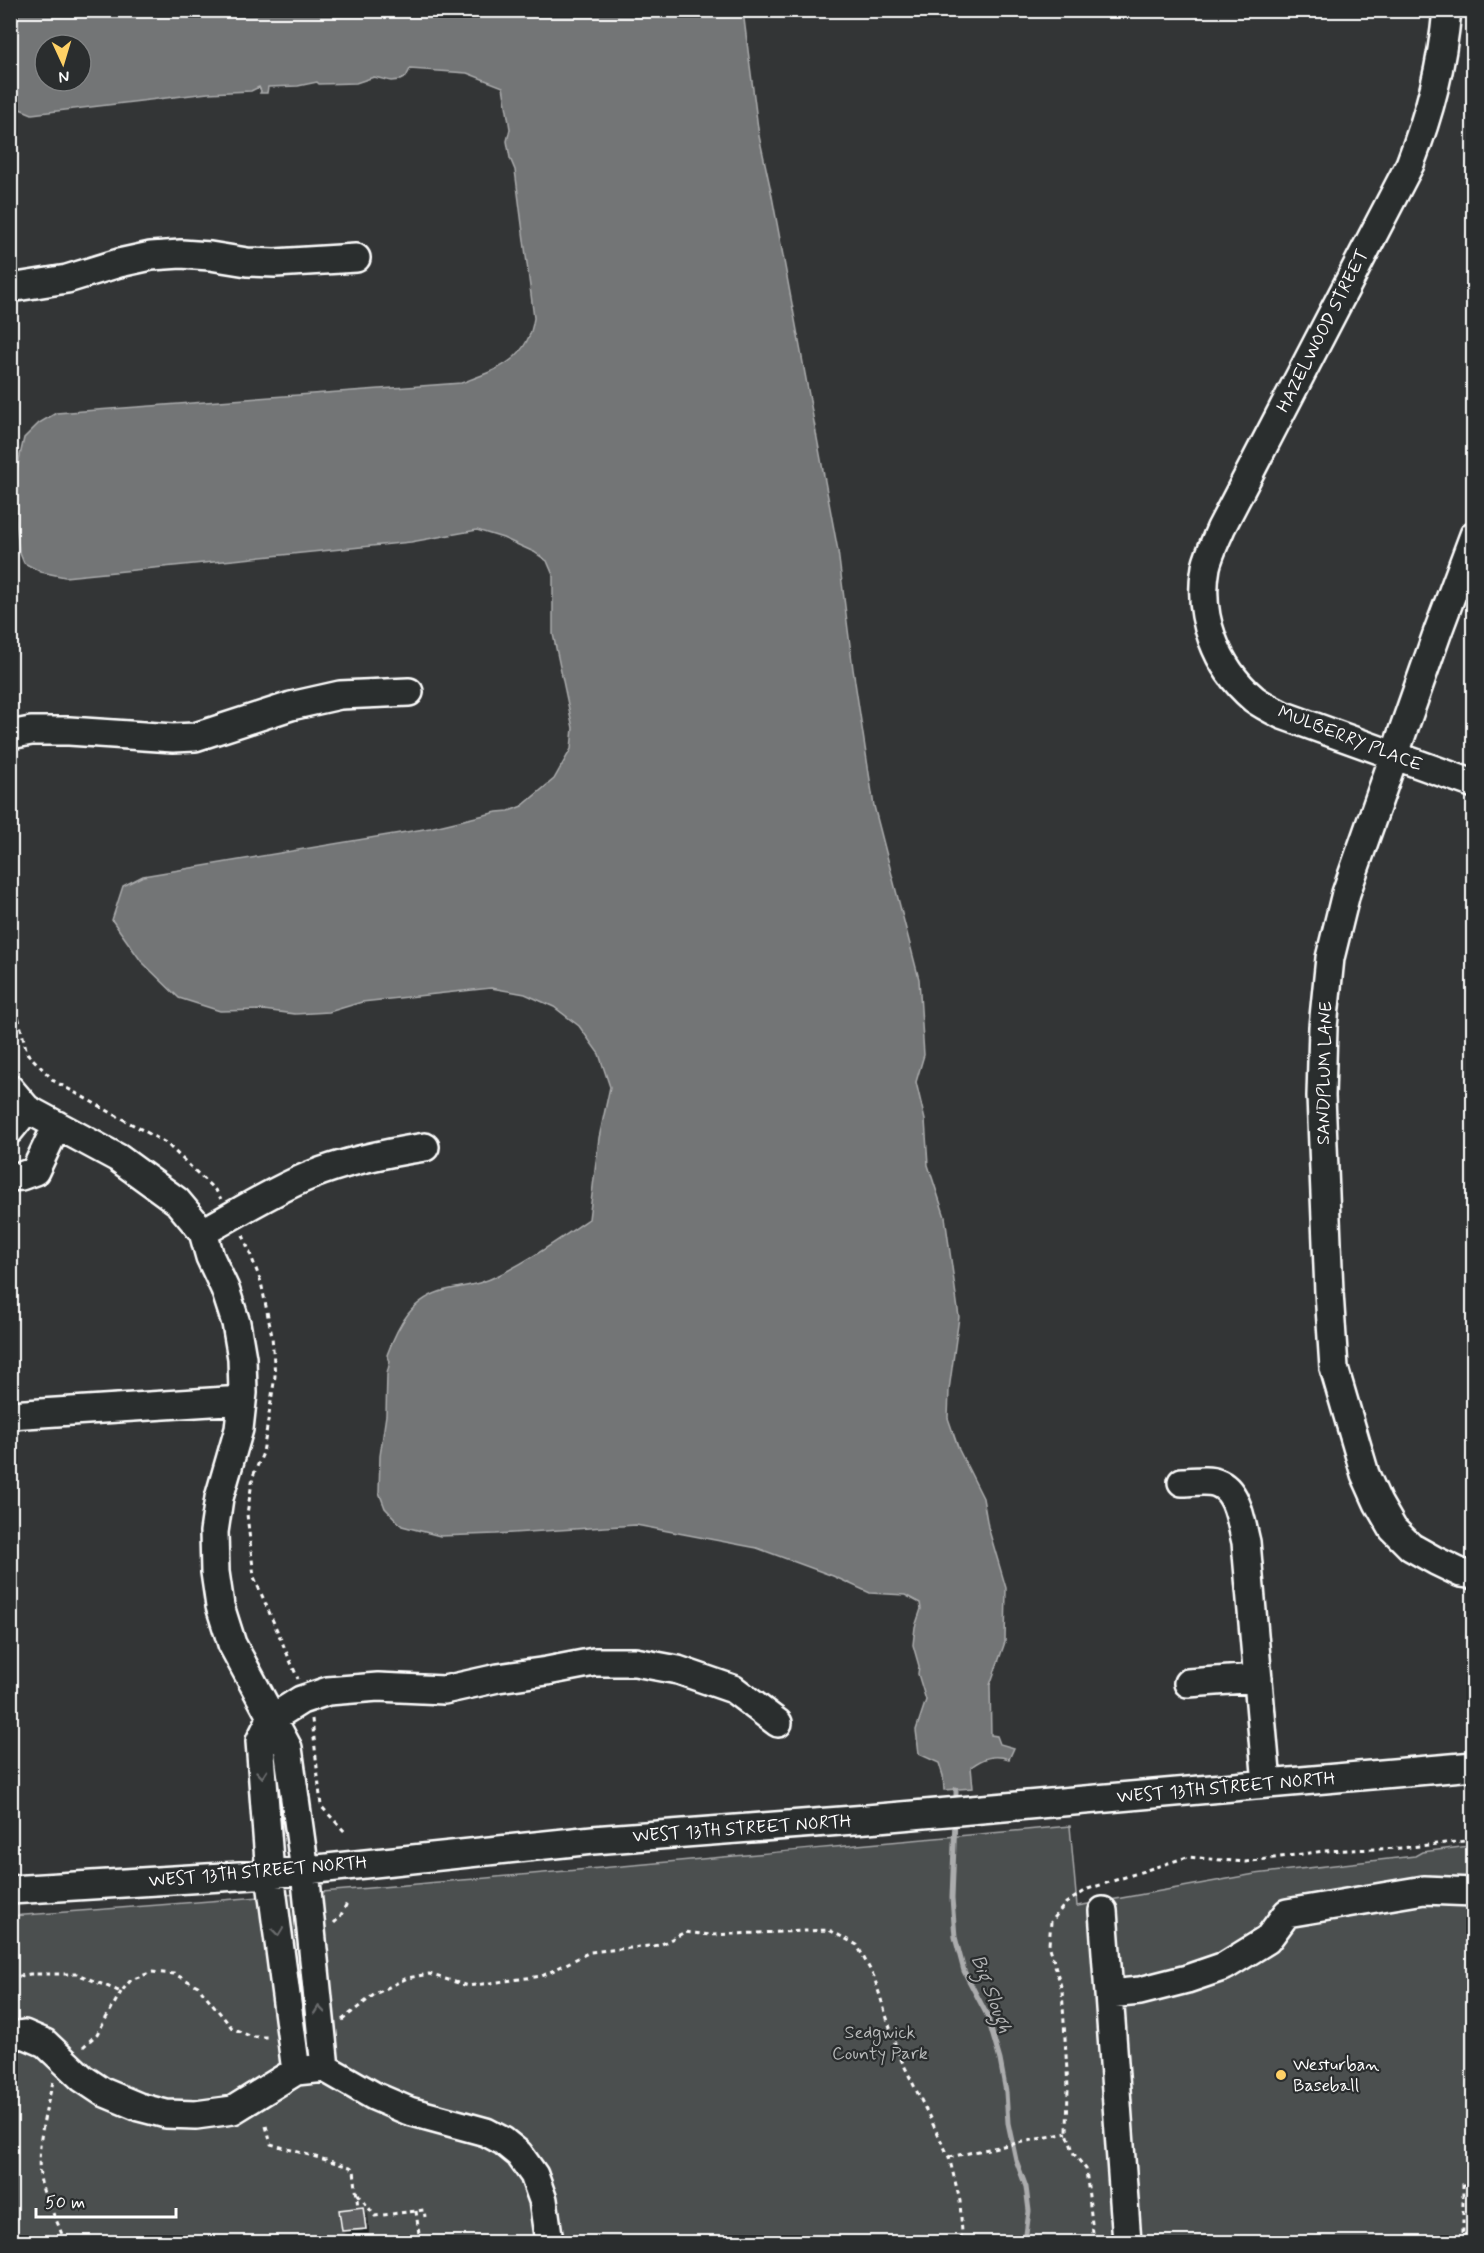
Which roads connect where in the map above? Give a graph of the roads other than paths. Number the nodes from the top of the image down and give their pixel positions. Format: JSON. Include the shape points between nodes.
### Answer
{"nodes":[{"id":1,"x":1447,"y":10,"type":"edge"},
{"id":2,"x":356,"y":258,"type":"dead end"},
{"id":3,"x":10,"y":288,"type":"edge"},
{"id":4,"x":1473,"y":535,"type":"edge"},
{"id":5,"x":1216,"y":649,"type":"joint"},
{"id":6,"x":409,"y":692,"type":"dead end"},
{"id":7,"x":10,"y":735,"type":"edge"},
{"id":8,"x":1395,"y":756,"type":"junction"},
{"id":9,"x":1473,"y":784,"type":"edge"},
{"id":10,"x":19,"y":1099,"type":"edge"},
{"id":11,"x":57,"y":1125,"type":"junction"},
{"id":12,"x":10,"y":1130,"type":"edge"},
{"id":13,"x":425,"y":1147,"type":"dead end"},
{"id":14,"x":10,"y":1177,"type":"edge"},
{"id":15,"x":203,"y":1232,"type":"junction"},
{"id":16,"x":242,"y":1400,"type":"junction"},
{"id":17,"x":10,"y":1416,"type":"edge"},
{"id":18,"x":1182,"y":1482,"type":"dead end"},
{"id":19,"x":1473,"y":1575,"type":"edge"},
{"id":20,"x":1258,"y":1678,"type":"junction"},
{"id":21,"x":1188,"y":1683,"type":"dead end"},
{"id":22,"x":271,"y":1719,"type":"junction"},
{"id":23,"x":778,"y":1723,"type":"dead end"},
{"id":24,"x":1473,"y":1766,"type":"edge"},
{"id":25,"x":1268,"y":1784,"type":"junction"},
{"id":26,"x":305,"y":1871,"type":"junction"},
{"id":27,"x":270,"y":1874,"type":"junction"},
{"id":28,"x":10,"y":1890,"type":"edge"},
{"id":29,"x":1473,"y":1892,"type":"edge"},
{"id":30,"x":1102,"y":1911,"type":"dead end"},
{"id":31,"x":1109,"y":1994,"type":"junction"},
{"id":32,"x":10,"y":2036,"type":"edge"},
{"id":33,"x":325,"y":2068,"type":"junction"},
{"id":34,"x":296,"y":2071,"type":"junction"},
{"id":35,"x":549,"y":2242,"type":"edge"},
{"id":36,"x":1127,"y":2242,"type":"edge"}],
"edges":[{"from":1,"to":5,"type":"street","name":"HAZELWOOD STREET","via":[[1440,68],[1410,164],[1221,528],[1206,565],[1203,594]]},
{"from":2,"to":3,"type":"street","via":[[275,263],[181,254],[151,256],[67,279]]},
{"from":4,"to":8,"type":"street","name":"SANDPLUM LANE"},
{"from":5,"to":8,"type":"street","name":"MULBERRY PLACE","via":[[1234,680],[1255,700],[1282,715]]},
{"from":6,"to":7,"type":"street","via":[[340,695],[291,706],[195,737],[69,731]]},
{"from":8,"to":9,"type":"street","name":"MULBERRY PLACE"},
{"from":8,"to":19,"type":"street","name":"SANDPLUM LANE","via":[[1346,892],[1330,958],[1323,1027],[1321,1096],[1334,1368],[1365,1474],[1393,1529],[1412,1547],[1436,1561]]},
{"from":10,"to":11,"type":"street"},
{"from":10,"to":12,"type":"street"},
{"from":11,"to":14,"type":"street","via":[[35,1171]]},
{"from":11,"to":15,"type":"street","via":[[118,1158],[177,1201]]},
{"from":13,"to":15,"type":"street","via":[[387,1152],[308,1177]]},
{"from":15,"to":16,"type":"street","via":[[236,1323],[242,1358]]},
{"from":16,"to":17,"type":"street"},
{"from":16,"to":22,"type":"street","via":[[239,1429],[219,1498],[214,1532],[215,1572],[232,1644]]},
{"from":18,"to":20,"type":"street","via":[[1216,1482],[1228,1490],[1239,1513],[1246,1542]]},
{"from":20,"to":21,"type":"street"},
{"from":20,"to":25,"type":"street"},
{"from":22,"to":23,"type":"street","via":[[301,1700],[328,1691],[378,1687],[444,1690],[594,1662],[635,1662],[733,1689]]},
{"from":22,"to":26,"type":"street","via":[[288,1748]]},
{"from":22,"to":27,"type":"street","one_way":true,"via":[[260,1741]]},
{"from":24,"to":25,"type":"street","name":"WEST 13TH STREET NORTH"},
{"from":25,"to":26,"type":"street","name":"WEST 13TH STREET NORTH","via":[[593,1840]]},
{"from":26,"to":27,"type":"street","name":"WEST 13TH STREET NORTH"},
{"from":33,"to":26,"type":"street","one_way":true},
{"from":27,"to":28,"type":"street","name":"WEST 13TH STREET NORTH"},
{"from":27,"to":34,"type":"street","one_way":true},
{"from":29,"to":31,"type":"street","via":[[1424,1890],[1287,1913],[1268,1940],[1225,1966],[1140,1992]]},
{"from":30,"to":31,"type":"street"},
{"from":31,"to":36,"type":"street"},
{"from":32,"to":34,"type":"street","via":[[24,2034],[45,2043],[103,2092],[166,2114],[232,2110]]},
{"from":33,"to":34,"type":"street"},
{"from":33,"to":35,"type":"street","via":[[409,2111],[486,2132],[503,2141],[519,2154],[534,2175],[543,2200]]}]}
